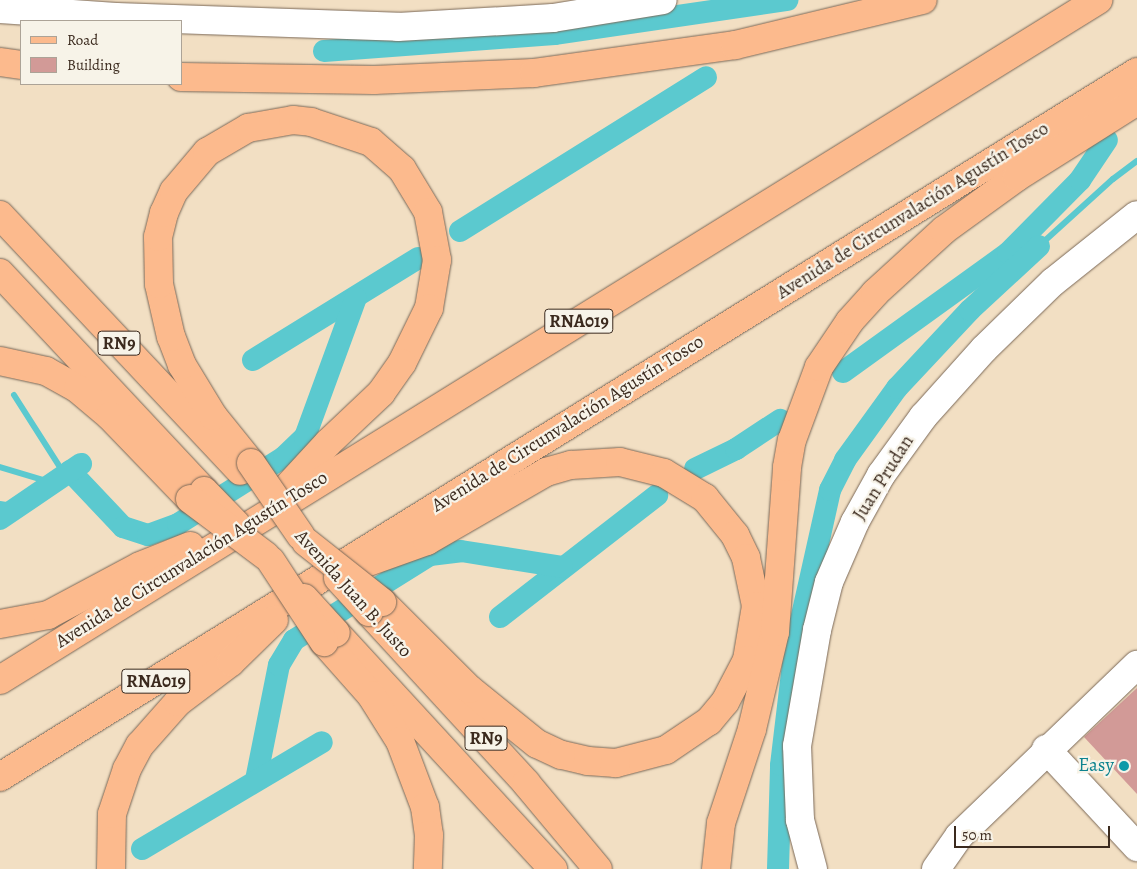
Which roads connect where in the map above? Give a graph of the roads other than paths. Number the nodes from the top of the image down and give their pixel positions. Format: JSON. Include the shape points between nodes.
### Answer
{"nodes":[{"id":1,"x":662,"y":0,"type":"edge"},
{"id":2,"x":923,"y":0,"type":"edge"},
{"id":3,"x":1098,"y":0,"type":"edge"},
{"id":4,"x":0,"y":8,"type":"edge"},
{"id":5,"x":0,"y":62,"type":"edge"},
{"id":6,"x":20,"y":65,"type":"edge"},
{"id":7,"x":1137,"y":72,"type":"edge"},
{"id":8,"x":182,"y":77,"type":"edge"},
{"id":9,"x":1137,"y":101,"type":"edge"},
{"id":10,"x":0,"y":215,"type":"edge"},
{"id":11,"x":1137,"y":215,"type":"edge"},
{"id":12,"x":0,"y":273,"type":"edge"},
{"id":13,"x":0,"y":362,"type":"edge"},
{"id":14,"x":246,"y":467,"type":"junction"},
{"id":15,"x":197,"y":495,"type":"junction"},
{"id":16,"x":256,"y":519,"type":"junction"},
{"id":17,"x":314,"y":582,"type":"junction"},
{"id":18,"x":376,"y":607,"type":"junction"},
{"id":19,"x":0,"y":624,"type":"edge"},
{"id":20,"x":330,"y":637,"type":"junction"},
{"id":21,"x":1137,"y":665,"type":"edge"},
{"id":22,"x":0,"y":680,"type":"edge"},
{"id":23,"x":1046,"y":749,"type":"junction"},
{"id":24,"x":0,"y":777,"type":"edge"},
{"id":25,"x":1137,"y":847,"type":"edge"},
{"id":26,"x":811,"y":864,"type":"edge"},
{"id":27,"x":111,"y":869,"type":"edge"},
{"id":28,"x":428,"y":869,"type":"edge"},
{"id":29,"x":553,"y":869,"type":"edge"},
{"id":30,"x":598,"y":869,"type":"edge"},
{"id":31,"x":716,"y":869,"type":"edge"},
{"id":32,"x":936,"y":869,"type":"edge"}],
"edges":[{"from":1,"to":4,"type":"street","via":[[553,18],[398,27],[116,17]]},
{"from":2,"to":8,"type":"main road","via":[[734,45],[534,73],[374,80]]},
{"from":3,"to":16,"type":"main road","name":"Avenida de Circunvalación Agustín Tosco","number":"RNA019"},
{"from":5,"to":6,"type":"main road"},
{"from":7,"to":17,"type":"main road","name":"Avenida de Circunvalación Agustín Tosco","number":"RNA019"},
{"from":9,"to":31,"type":"main road","via":[[1010,182],[944,230],[875,293],[850,321],[819,367],[792,440],[787,467],[775,632],[752,729],[721,823]]},
{"from":10,"to":14,"type":"main road","number":"RN9"},
{"from":11,"to":26,"type":"street","name":"Juan Prudan","via":[[1053,282],[984,349],[924,417],[881,475],[855,522],[827,591],[797,746],[800,820]]},
{"from":12,"to":15,"type":"main road","number":"RN9"},
{"from":13,"to":15,"type":"main road","via":[[46,372],[78,389]]},
{"from":14,"to":16,"type":"main road","via":[[179,358],[158,284],[158,237],[174,191],[206,152],[248,128],[293,120],[311,122],[371,142],[402,169],[428,212],[437,260],[435,284],[418,336],[381,393]]},
{"from":14,"to":18,"type":"main road","bridge":true,"via":[[303,539]]},
{"from":15,"to":20,"type":"main road","bridge":true,"via":[[269,559]]},
{"from":16,"to":19,"type":"main road","via":[[140,566],[48,615]]},
{"from":16,"to":22,"type":"main road","name":"Avenida de Circunvalación Agustín Tosco","number":"RNA019"},
{"from":17,"to":18,"type":"main road","via":[[427,540],[546,472],[571,465],[620,462],[664,473],[705,498],[722,516],[739,543],[753,582],[756,606],[747,660],[725,702],[709,721],[666,750],[616,762],[588,761],[561,755],[537,744]]},
{"from":17,"to":24,"type":"main road","name":"Avenida de Circunvalación Agustín Tosco","number":"RNA019"},
{"from":17,"to":27,"type":"main road","via":[[231,662],[178,702],[140,745],[127,769],[114,807]]},
{"from":18,"to":30,"type":"main road","name":"Avenida Juan B. Justo","number":"RN9"},
{"from":20,"to":28,"type":"main road","via":[[400,741],[425,807]]},
{"from":20,"to":29,"type":"main road","name":"Avenida Juan B. Justo","number":"RN9"},
{"from":21,"to":23,"type":"street"},
{"from":23,"to":25,"type":"street"},
{"from":23,"to":32,"type":"street","via":[[959,836]]}]}
